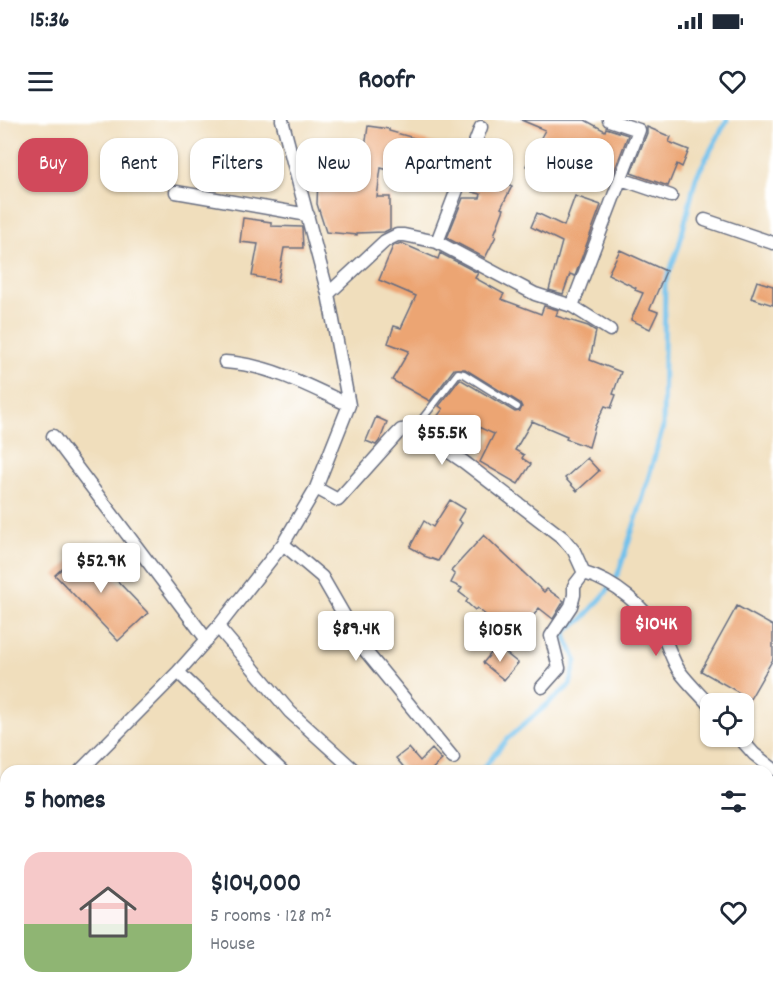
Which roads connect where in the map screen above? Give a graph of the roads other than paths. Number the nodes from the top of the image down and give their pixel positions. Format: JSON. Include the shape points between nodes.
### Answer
{"nodes":[{"id":1,"x":282,"y":120,"type":"edge"},
{"id":2,"x":609,"y":120,"type":"edge"},
{"id":3,"x":480,"y":127,"type":"dead end"},
{"id":4,"x":621,"y":179,"type":"junction"},
{"id":5,"x":176,"y":192,"type":"dead end"},
{"id":6,"x":671,"y":196,"type":"dead end"},
{"id":7,"x":308,"y":215,"type":"junction"},
{"id":8,"x":705,"y":220,"type":"dead end"},
{"id":9,"x":437,"y":242,"type":"junction"},
{"id":10,"x":773,"y":243,"type":"edge"},
{"id":11,"x":328,"y":294,"type":"junction"},
{"id":12,"x":572,"y":306,"type":"junction"},
{"id":13,"x":610,"y":330,"type":"dead end"},
{"id":14,"x":225,"y":362,"type":"dead end"},
{"id":15,"x":349,"y":405,"type":"junction"},
{"id":16,"x":517,"y":407,"type":"dead end"},
{"id":17,"x":415,"y":429,"type":"junction"},
{"id":18,"x":53,"y":436,"type":"dead end"},
{"id":19,"x":316,"y":488,"type":"junction"},
{"id":20,"x":283,"y":544,"type":"junction"},
{"id":21,"x":584,"y":573,"type":"junction"},
{"id":22,"x":218,"y":627,"type":"junction"},
{"id":23,"x":207,"y":639,"type":"junction"},
{"id":24,"x":178,"y":672,"type":"junction"},
{"id":25,"x":542,"y":687,"type":"dead end"},
{"id":26,"x":700,"y":694,"type":"edge"},
{"id":27,"x":748,"y":747,"type":"edge"},
{"id":28,"x":453,"y":758,"type":"dead end"},
{"id":29,"x":86,"y":765,"type":"edge"},
{"id":30,"x":276,"y":765,"type":"edge"},
{"id":31,"x":347,"y":765,"type":"edge"},
{"id":32,"x":768,"y":765,"type":"edge"}],
"edges":[{"from":1,"to":7,"type":"street"},
{"from":2,"to":4,"type":"street","via":[[639,129]]},
{"from":3,"to":9,"type":"street"},
{"from":4,"to":6,"type":"street"},
{"from":4,"to":12,"type":"street"},
{"from":5,"to":7,"type":"street"},
{"from":7,"to":11,"type":"street"},
{"from":8,"to":10,"type":"street"},
{"from":9,"to":11,"type":"street","via":[[404,235],[390,238]]},
{"from":9,"to":12,"type":"street","via":[[536,294]]},
{"from":11,"to":15,"type":"street"},
{"from":12,"to":13,"type":"street"},
{"from":14,"to":15,"type":"street","via":[[267,369]]},
{"from":15,"to":19,"type":"street"},
{"from":16,"to":17,"type":"lane","via":[[458,373]]},
{"from":17,"to":19,"type":"street","via":[[401,430],[338,500]]},
{"from":17,"to":21,"type":"street","via":[[563,538]]},
{"from":18,"to":23,"type":"street"},
{"from":19,"to":20,"type":"street"},
{"from":20,"to":22,"type":"street"},
{"from":20,"to":28,"type":"street","via":[[322,577],[363,648]]},
{"from":21,"to":25,"type":"street","via":[[574,586],[571,606],[551,636],[559,668]]},
{"from":21,"to":26,"type":"street","via":[[611,586],[652,620],[679,671]]},
{"from":22,"to":23,"type":"street"},
{"from":22,"to":31,"type":"street","via":[[290,712]]},
{"from":23,"to":24,"type":"street"},
{"from":24,"to":29,"type":"street"},
{"from":24,"to":30,"type":"street"},
{"from":27,"to":32,"type":"street"}]}
